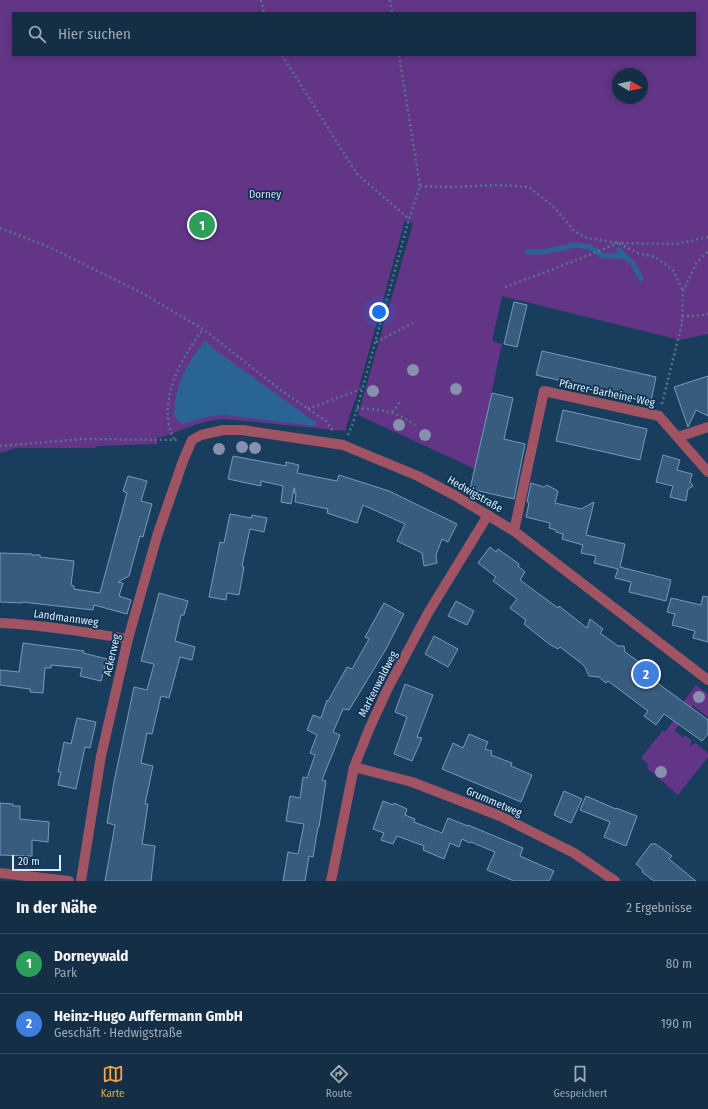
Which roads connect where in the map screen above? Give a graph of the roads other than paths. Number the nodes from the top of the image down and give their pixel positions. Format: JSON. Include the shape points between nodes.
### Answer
{"nodes":[{"id":1,"x":708,"y":428,"type":"edge"},
{"id":2,"x":678,"y":437,"type":"junction"},
{"id":3,"x":191,"y":441,"type":"joint"},
{"id":4,"x":708,"y":472,"type":"edge"},
{"id":5,"x":488,"y":515,"type":"junction"},
{"id":6,"x":514,"y":531,"type":"junction"},
{"id":7,"x":0,"y":622,"type":"edge"},
{"id":8,"x":128,"y":639,"type":"junction"},
{"id":9,"x":708,"y":680,"type":"edge"},
{"id":10,"x":354,"y":767,"type":"junction"},
{"id":11,"x":0,"y":873,"type":"edge"},
{"id":12,"x":69,"y":881,"type":"edge"},
{"id":13,"x":81,"y":881,"type":"edge"},
{"id":14,"x":331,"y":881,"type":"edge"},
{"id":15,"x":615,"y":881,"type":"edge"}],
"edges":[{"from":1,"to":2,"type":"street"},
{"from":2,"to":4,"type":"street","name":"Pfarrer-Barheine-Weg"},
{"from":2,"to":6,"type":"street","name":"Pfarrer-Barheine-Weg","via":[[659,416],[544,391]]},
{"from":3,"to":5,"type":"street","name":"Hedwigstraße","via":[[206,433],[242,430],[344,445],[418,476]]},
{"from":3,"to":8,"type":"street","name":"Ackerweg","via":[[157,536]]},
{"from":5,"to":6,"type":"street","name":"Hedwigstraße"},
{"from":5,"to":10,"type":"street","name":"Markenwaldweg","via":[[428,613],[373,720]]},
{"from":6,"to":9,"type":"street","name":"Hedwigstraße"},
{"from":7,"to":8,"type":"street","name":"Landmannweg"},
{"from":8,"to":13,"type":"street","name":"Ackerweg","via":[[101,756]]},
{"from":10,"to":14,"type":"street","name":"Markenwaldweg"},
{"from":10,"to":15,"type":"street","name":"Grummetweg","via":[[412,782],[500,816],[574,853]]},
{"from":11,"to":12,"type":"street"}]}
